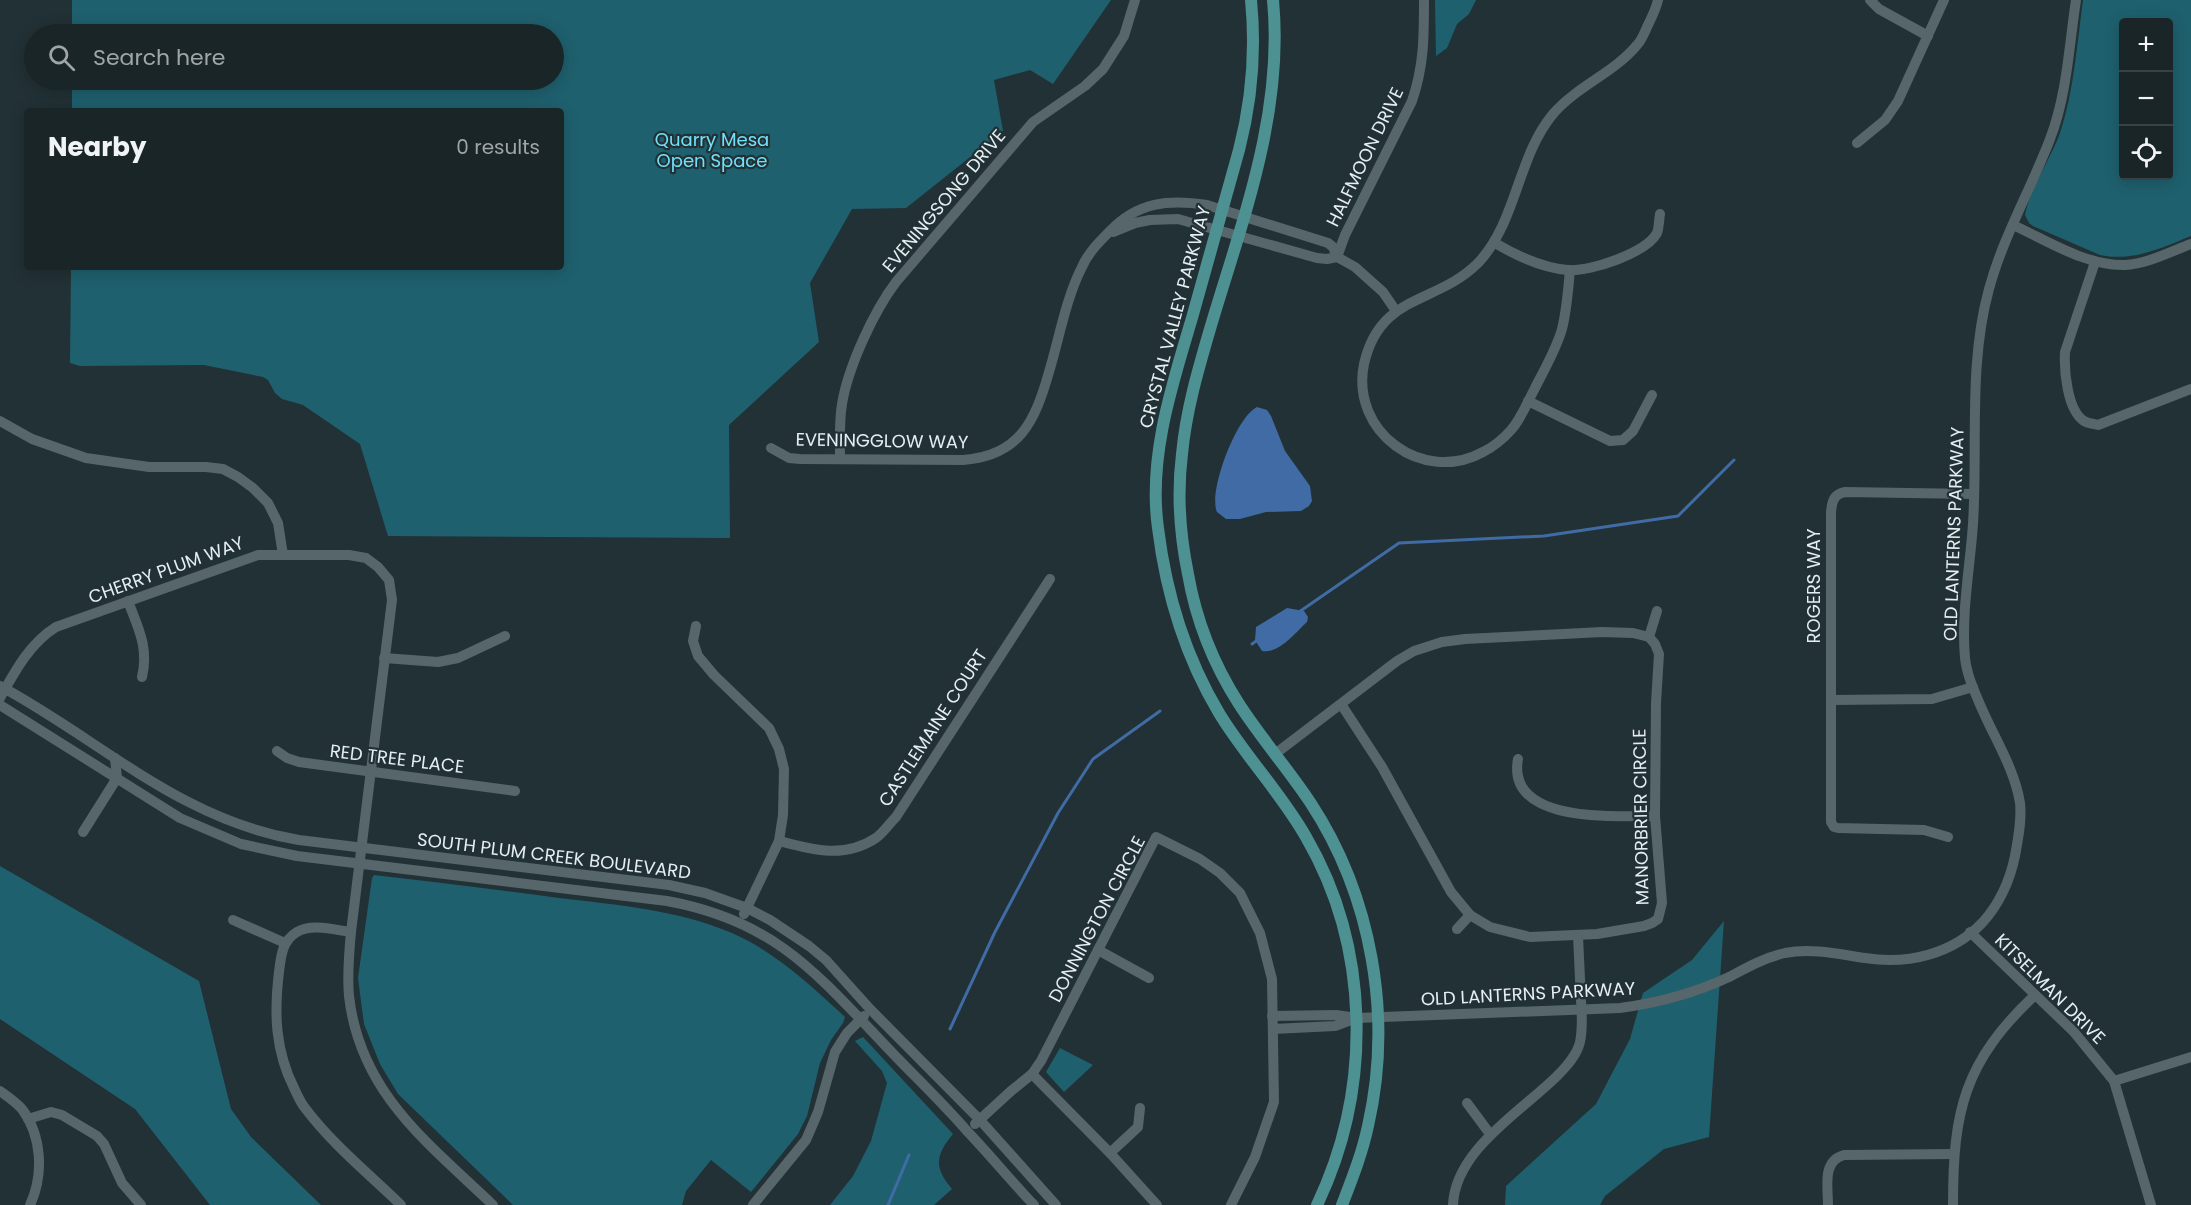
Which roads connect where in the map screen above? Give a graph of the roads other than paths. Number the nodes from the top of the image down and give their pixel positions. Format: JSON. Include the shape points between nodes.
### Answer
{"nodes":[{"id":1,"x":1135,"y":0,"type":"edge"},
{"id":2,"x":1251,"y":0,"type":"edge"},
{"id":3,"x":1273,"y":0,"type":"edge"},
{"id":4,"x":1424,"y":0,"type":"edge"},
{"id":5,"x":1658,"y":0,"type":"edge"},
{"id":6,"x":1870,"y":0,"type":"edge"},
{"id":7,"x":1944,"y":0,"type":"edge"},
{"id":8,"x":2076,"y":0,"type":"edge"},
{"id":9,"x":1928,"y":36,"type":"junction"},
{"id":10,"x":1857,"y":143,"type":"dead end"},
{"id":11,"x":1222,"y":209,"type":"junction"},
{"id":12,"x":1660,"y":214,"type":"dead end"},
{"id":13,"x":1244,"y":216,"type":"junction"},
{"id":14,"x":2013,"y":225,"type":"junction"},
{"id":15,"x":1217,"y":229,"type":"junction"},
{"id":16,"x":1238,"y":235,"type":"junction"},
{"id":17,"x":1105,"y":236,"type":"junction"},
{"id":18,"x":1494,"y":243,"type":"junction"},
{"id":19,"x":2191,"y":244,"type":"edge"},
{"id":20,"x":1337,"y":257,"type":"junction"},
{"id":21,"x":2095,"y":262,"type":"junction"},
{"id":22,"x":1570,"y":270,"type":"junction"},
{"id":23,"x":1396,"y":310,"type":"junction"},
{"id":24,"x":2191,"y":390,"type":"edge"},
{"id":25,"x":1652,"y":395,"type":"dead end"},
{"id":26,"x":1528,"y":401,"type":"junction"},
{"id":27,"x":0,"y":421,"type":"edge"},
{"id":28,"x":771,"y":448,"type":"dead end"},
{"id":29,"x":840,"y":459,"type":"junction"},
{"id":30,"x":1973,"y":494,"type":"junction"},
{"id":31,"x":283,"y":555,"type":"junction"},
{"id":32,"x":1050,"y":579,"type":"dead end"},
{"id":33,"x":128,"y":601,"type":"junction"},
{"id":34,"x":1657,"y":611,"type":"dead end"},
{"id":35,"x":696,"y":626,"type":"dead end"},
{"id":36,"x":505,"y":636,"type":"dead end"},
{"id":37,"x":1649,"y":637,"type":"junction"},
{"id":38,"x":384,"y":658,"type":"junction"},
{"id":39,"x":142,"y":676,"type":"dead end"},
{"id":40,"x":1973,"y":687,"type":"junction"},
{"id":41,"x":2,"y":691,"type":"edge"},
{"id":42,"x":1831,"y":700,"type":"junction"},
{"id":43,"x":1341,"y":704,"type":"junction"},
{"id":44,"x":0,"y":705,"type":"edge"},
{"id":45,"x":277,"y":751,"type":"dead end"},
{"id":46,"x":1275,"y":754,"type":"junction"},
{"id":47,"x":115,"y":758,"type":"junction"},
{"id":48,"x":1518,"y":759,"type":"dead end"},
{"id":49,"x":370,"y":772,"type":"junction"},
{"id":50,"x":117,"y":778,"type":"junction"},
{"id":51,"x":515,"y":791,"type":"dead end"},
{"id":52,"x":1655,"y":816,"type":"junction"},
{"id":53,"x":83,"y":832,"type":"dead end"},
{"id":54,"x":1948,"y":837,"type":"dead end"},
{"id":55,"x":779,"y":841,"type":"junction"},
{"id":56,"x":362,"y":848,"type":"junction"},
{"id":57,"x":360,"y":864,"type":"junction"},
{"id":58,"x":747,"y":908,"type":"junction"},
{"id":59,"x":1470,"y":915,"type":"junction"},
{"id":60,"x":233,"y":920,"type":"dead end"},
{"id":61,"x":740,"y":922,"type":"junction"},
{"id":62,"x":1457,"y":929,"type":"dead end"},
{"id":63,"x":351,"y":932,"type":"junction"},
{"id":64,"x":1970,"y":932,"type":"junction"},
{"id":65,"x":1578,"y":936,"type":"junction"},
{"id":66,"x":285,"y":943,"type":"junction"},
{"id":67,"x":1098,"y":950,"type":"junction"},
{"id":68,"x":1149,"y":978,"type":"dead end"},
{"id":69,"x":2034,"y":996,"type":"junction"},
{"id":70,"x":870,"y":1009,"type":"junction"},
{"id":71,"x":1581,"y":1010,"type":"junction"},
{"id":72,"x":1272,"y":1016,"type":"junction"},
{"id":73,"x":1357,"y":1018,"type":"junction"},
{"id":74,"x":1379,"y":1018,"type":"junction"},
{"id":75,"x":861,"y":1020,"type":"junction"},
{"id":76,"x":1273,"y":1029,"type":"junction"},
{"id":77,"x":2191,"y":1057,"type":"edge"},
{"id":78,"x":1032,"y":1074,"type":"junction"},
{"id":79,"x":2114,"y":1081,"type":"junction"},
{"id":80,"x":0,"y":1091,"type":"edge"},
{"id":81,"x":1467,"y":1103,"type":"dead end"},
{"id":82,"x":1140,"y":1108,"type":"dead end"},
{"id":83,"x":28,"y":1119,"type":"junction"},
{"id":84,"x":980,"y":1120,"type":"junction"},
{"id":85,"x":967,"y":1131,"type":"junction"},
{"id":86,"x":1490,"y":1134,"type":"junction"},
{"id":87,"x":1110,"y":1153,"type":"junction"},
{"id":88,"x":1954,"y":1154,"type":"junction"},
{"id":89,"x":30,"y":1205,"type":"edge"},
{"id":90,"x":141,"y":1205,"type":"edge"},
{"id":91,"x":401,"y":1205,"type":"edge"},
{"id":92,"x":494,"y":1205,"type":"edge"},
{"id":93,"x":753,"y":1205,"type":"edge"},
{"id":94,"x":1034,"y":1205,"type":"edge"},
{"id":95,"x":1056,"y":1205,"type":"edge"},
{"id":96,"x":1157,"y":1205,"type":"edge"},
{"id":97,"x":1231,"y":1205,"type":"edge"},
{"id":98,"x":1317,"y":1205,"type":"edge"},
{"id":99,"x":1342,"y":1205,"type":"edge"},
{"id":100,"x":1453,"y":1205,"type":"edge"},
{"id":101,"x":1828,"y":1205,"type":"edge"},
{"id":102,"x":1953,"y":1205,"type":"edge"},
{"id":103,"x":2151,"y":1205,"type":"edge"}],
"edges":[{"from":1,"to":29,"type":"street","name":"EVENINGSONG DRIVE","via":[[1124,36],[1103,69],[1029,127],[889,291],[847,381],[840,414]]},
{"from":2,"to":11,"type":"main road","name":"CRYSTAL VALLEY PARKWAY","via":[[1251,89]]},
{"from":3,"to":13,"type":"main road","name":"CRYSTAL VALLEY PARKWAY","via":[[1273,92]]},
{"from":4,"to":20,"type":"street","name":"HALFMOON DRIVE","via":[[1424,52],[1412,101]]},
{"from":5,"to":18,"type":"street","via":[[1638,44],[1572,97],[1537,138]]},
{"from":6,"to":9,"type":"street"},
{"from":7,"to":9,"type":"street"},
{"from":8,"to":14,"type":"street","name":"OLD LANTERNS PARKWAY","via":[[2059,110]]},
{"from":9,"to":10,"type":"street","via":[[1898,101],[1885,120]]},
{"from":11,"to":13,"type":"street","name":"EVENINGGLOW WAY"},
{"from":11,"to":15,"type":"main road","name":"CRYSTAL VALLEY PARKWAY"},
{"from":11,"to":17,"type":"street","name":"EVENINGGLOW WAY","via":[[1186,202],[1156,204],[1125,217]]},
{"from":12,"to":22,"type":"street","via":[[1657,233],[1642,246],[1621,259]]},
{"from":13,"to":16,"type":"main road","name":"CRYSTAL VALLEY PARKWAY"},
{"from":13,"to":20,"type":"street","name":"EVENINGGLOW WAY","via":[[1316,238],[1333,247]]},
{"from":14,"to":21,"type":"street"},
{"from":14,"to":30,"type":"street","name":"OLD LANTERNS PARKWAY","via":[[1988,290],[1981,328]]},
{"from":15,"to":16,"type":"street","name":"EVENINGGLOW WAY"},
{"from":15,"to":17,"type":"street","name":"EVENINGGLOW WAY","via":[[1166,218],[1135,223]]},
{"from":15,"to":73,"type":"main road","name":"CRYSTAL VALLEY PARKWAY","via":[[1168,401],[1159,452],[1157,526],[1167,583],[1186,647],[1206,690],[1293,816],[1317,858],[1345,935]]},
{"from":16,"to":20,"type":"street","name":"EVENINGGLOW WAY","via":[[1317,258]]},
{"from":16,"to":46,"type":"main road","name":"CRYSTAL VALLEY PARKWAY","via":[[1184,432],[1181,532],[1194,601],[1214,657],[1238,703]]},
{"from":17,"to":29,"type":"street","name":"EVENINGGLOW WAY","via":[[1082,267],[1038,407],[1028,427],[1014,441],[974,459]]},
{"from":18,"to":22,"type":"street","via":[[1520,258]]},
{"from":18,"to":23,"type":"street","via":[[1461,277]]},
{"from":19,"to":21,"type":"street","via":[[2126,265]]},
{"from":20,"to":23,"type":"street","name":"EVENINGGLOW WAY","via":[[1370,278]]},
{"from":21,"to":24,"type":"street","via":[[2065,352],[2064,368],[2076,412],[2085,422],[2098,424]]},
{"from":22,"to":26,"type":"street","via":[[1560,336]]},
{"from":23,"to":26,"type":"street","via":[[1377,330],[1362,374],[1370,416],[1395,446],[1428,461],[1450,463],[1468,459],[1484,452],[1513,429]]},
{"from":25,"to":26,"type":"street","via":[[1633,431],[1623,440],[1610,441]]},
{"from":27,"to":31,"type":"street","via":[[32,439],[86,458],[149,467],[223,469],[246,482],[268,503],[278,523]]},
{"from":28,"to":29,"type":"street","name":"EVENINGGLOW WAY","via":[[789,458]]},
{"from":30,"to":40,"type":"street","name":"OLD LANTERNS PARKWAY","via":[[1965,661]]},
{"from":30,"to":42,"type":"street","name":"ROGERS WAY","via":[[1845,492],[1835,497],[1831,512]]},
{"from":31,"to":33,"type":"street","name":"CHERRY PLUM WAY","via":[[258,555]]},
{"from":31,"to":38,"type":"street","name":"CHERRY PLUM WAY","via":[[349,555],[366,558],[378,567],[389,580],[392,600]]},
{"from":32,"to":55,"type":"street","name":"CASTLEMAINE COURT","via":[[896,818],[876,838],[836,851],[816,851]]},
{"from":33,"to":39,"type":"street","via":[[145,648]]},
{"from":33,"to":41,"type":"street","name":"CHERRY PLUM WAY","via":[[56,627],[42,636]]},
{"from":34,"to":37,"type":"street"},
{"from":35,"to":55,"type":"street","via":[[693,641],[698,656],[770,728],[779,749],[784,769]]},
{"from":36,"to":38,"type":"street","via":[[458,658],[438,662]]},
{"from":37,"to":43,"type":"street","via":[[1602,632],[1442,642],[1397,661]]},
{"from":37,"to":52,"type":"street","name":"MANORBRIER CIRCLE","via":[[1659,654]]},
{"from":38,"to":49,"type":"street","name":"CHERRY PLUM WAY"},
{"from":40,"to":42,"type":"street","via":[[1932,699]]},
{"from":40,"to":64,"type":"street","name":"OLD LANTERNS PARKWAY","via":[[2011,773],[2020,804],[2012,870],[2000,897]]},
{"from":41,"to":47,"type":"street","name":"SOUTH PLUM CREEK BOULEVARD"},
{"from":42,"to":54,"type":"street","name":"ROGERS WAY","via":[[1832,825],[1924,830]]},
{"from":43,"to":46,"type":"street"},
{"from":43,"to":59,"type":"street","name":"MANORBRIER CIRCLE","via":[[1382,767],[1451,892]]},
{"from":44,"to":50,"type":"street","name":"SOUTH PLUM CREEK BOULEVARD"},
{"from":45,"to":49,"type":"street","name":"RED TREE PLACE","via":[[298,762]]},
{"from":46,"to":74,"type":"main road","name":"CRYSTAL VALLEY PARKWAY","via":[[1321,820],[1348,876],[1370,949]]},
{"from":47,"to":50,"type":"street"},
{"from":47,"to":56,"type":"street","name":"SOUTH PLUM CREEK BOULEVARD","via":[[188,803],[232,824],[279,837]]},
{"from":48,"to":52,"type":"street","via":[[1521,785],[1558,811],[1590,816]]},
{"from":49,"to":51,"type":"street","name":"RED TREE PLACE"},
{"from":49,"to":56,"type":"street","name":"CHERRY PLUM WAY"},
{"from":50,"to":53,"type":"street"},
{"from":50,"to":57,"type":"street","name":"SOUTH PLUM CREEK BOULEVARD","via":[[180,818],[234,841],[276,853]]},
{"from":52,"to":65,"type":"street","name":"MANORBRIER CIRCLE","via":[[1662,903],[1658,919],[1644,926]]},
{"from":55,"to":58,"type":"street"},
{"from":56,"to":57,"type":"street","name":"CHERRY PLUM WAY"},
{"from":56,"to":58,"type":"street","name":"SOUTH PLUM CREEK BOULEVARD","via":[[669,885]]},
{"from":57,"to":61,"type":"street","name":"SOUTH PLUM CREEK BOULEVARD","via":[[667,901]]},
{"from":57,"to":63,"type":"street","name":"CHERRY PLUM WAY"},
{"from":58,"to":61,"type":"street"},
{"from":58,"to":70,"type":"street","name":"SOUTH PLUM CREEK BOULEVARD","via":[[809,946]]},
{"from":59,"to":62,"type":"street"},
{"from":59,"to":65,"type":"street","name":"MANORBRIER CIRCLE","via":[[1490,927],[1530,937]]},
{"from":60,"to":66,"type":"street"},
{"from":61,"to":75,"type":"street","name":"SOUTH PLUM CREEK BOULEVARD","via":[[799,959]]},
{"from":63,"to":66,"type":"street","via":[[312,928],[296,932]]},
{"from":63,"to":92,"type":"street","name":"CHERRY PLUM WAY","via":[[349,996],[368,1062],[388,1099],[405,1120]]},
{"from":64,"to":69,"type":"street","name":"KITSELMAN DRIVE"},
{"from":64,"to":71,"type":"street","name":"OLD LANTERNS PARKWAY","via":[[1958,943],[1930,954],[1894,961],[1818,951],[1789,952],[1768,957],[1682,995],[1647,1004]]},
{"from":65,"to":71,"type":"street"},
{"from":66,"to":91,"type":"street","via":[[276,999],[284,1068],[304,1107]]},
{"from":67,"to":68,"type":"street"},
{"from":67,"to":72,"type":"street","name":"DONNINGTON CIRCLE","via":[[1156,837],[1207,863],[1240,893],[1260,933],[1272,979]]},
{"from":67,"to":78,"type":"street","name":"DONNINGTON CIRCLE"},
{"from":69,"to":79,"type":"street","name":"KITSELMAN DRIVE","via":[[2074,1032]]},
{"from":69,"to":88,"type":"street","via":[[1988,1046],[1966,1090]]},
{"from":70,"to":75,"type":"street"},
{"from":70,"to":84,"type":"street","name":"SOUTH PLUM CREEK BOULEVARD"},
{"from":71,"to":74,"type":"street","name":"OLD LANTERNS PARKWAY"},
{"from":71,"to":86,"type":"street","via":[[1580,1043],[1570,1062],[1538,1095]]},
{"from":72,"to":73,"type":"street","name":"OLD LANTERNS PARKWAY"},
{"from":72,"to":76,"type":"street","name":"DONNINGTON CIRCLE"},
{"from":73,"to":74,"type":"street","name":"OLD LANTERNS PARKWAY"},
{"from":73,"to":76,"type":"street","name":"OLD LANTERNS PARKWAY","via":[[1335,1026]]},
{"from":73,"to":98,"type":"main road","name":"CRYSTAL VALLEY PARKWAY","via":[[1355,1072],[1347,1121]]},
{"from":74,"to":99,"type":"main road","name":"CRYSTAL VALLEY PARKWAY","via":[[1370,1118]]},
{"from":75,"to":85,"type":"street","name":"SOUTH PLUM CREEK BOULEVARD"},
{"from":75,"to":93,"type":"street","via":[[835,1052],[806,1140]]},
{"from":76,"to":97,"type":"street","name":"DONNINGTON CIRCLE","via":[[1274,1102]]},
{"from":77,"to":79,"type":"street"},
{"from":78,"to":84,"type":"street","name":"DONNINGTON CIRCLE"},
{"from":78,"to":87,"type":"street"},
{"from":79,"to":103,"type":"street","name":"KITSELMAN DRIVE"},
{"from":80,"to":83,"type":"street"},
{"from":81,"to":86,"type":"street"},
{"from":82,"to":87,"type":"street","via":[[1138,1127]]},
{"from":83,"to":89,"type":"street","via":[[40,1170]]},
{"from":83,"to":90,"type":"street","via":[[51,1112],[97,1136],[122,1183]]},
{"from":84,"to":85,"type":"street","name":"DONNINGTON CIRCLE"},
{"from":84,"to":95,"type":"street","name":"SOUTH PLUM CREEK BOULEVARD"},
{"from":85,"to":94,"type":"street","name":"SOUTH PLUM CREEK BOULEVARD"},
{"from":86,"to":100,"type":"street","via":[[1457,1182]]},
{"from":87,"to":96,"type":"street"},
{"from":88,"to":101,"type":"street","via":[[1837,1157],[1828,1169]]},
{"from":88,"to":102,"type":"street"}]}
